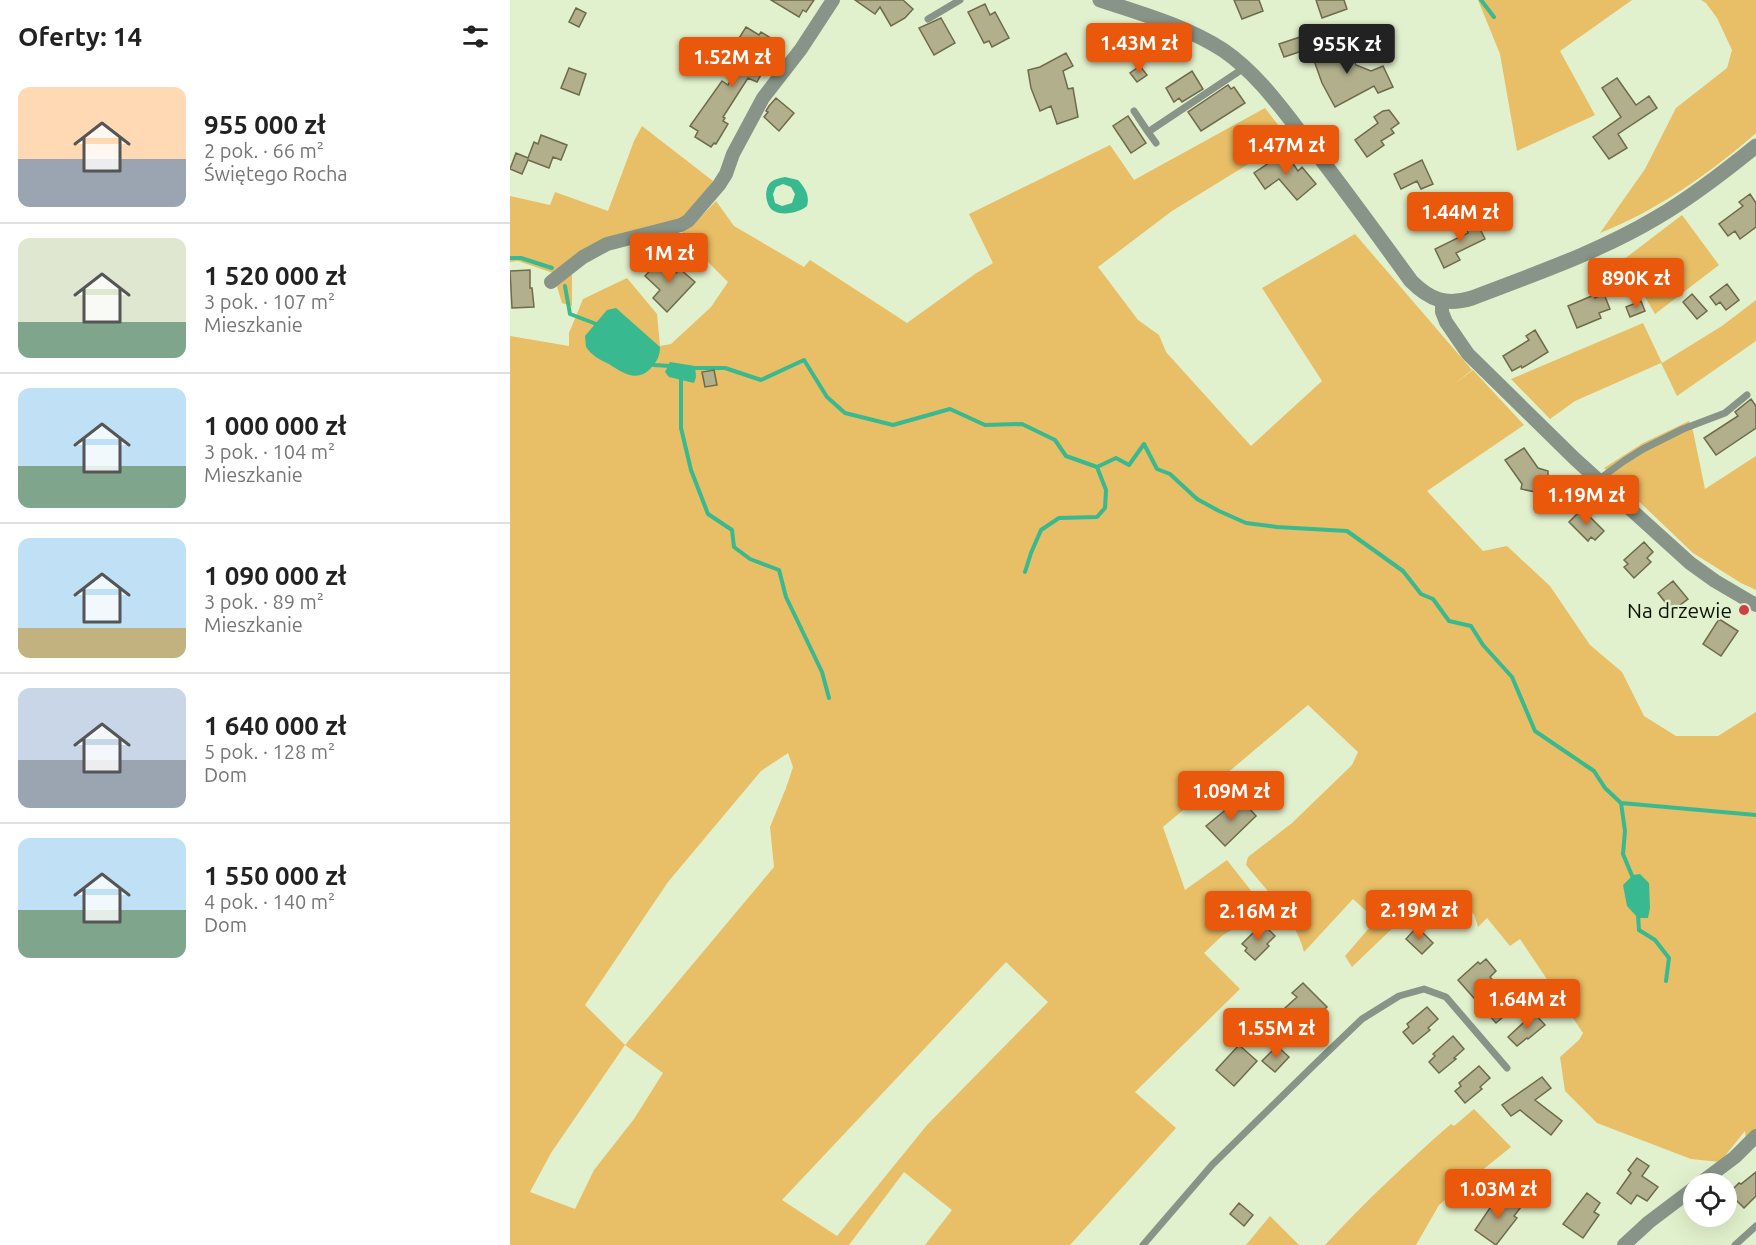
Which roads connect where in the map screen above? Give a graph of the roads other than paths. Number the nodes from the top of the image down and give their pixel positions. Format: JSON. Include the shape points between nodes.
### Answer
{"nodes":[{"id":1,"x":833,"y":0,"type":"edge"},
{"id":2,"x":960,"y":0,"type":"edge"},
{"id":3,"x":1100,"y":0,"type":"edge"},
{"id":4,"x":928,"y":19,"type":"dead end"},
{"id":5,"x":1244,"y":68,"type":"junction"},
{"id":6,"x":1134,"y":111,"type":"dead end"},
{"id":7,"x":1148,"y":132,"type":"junction"},
{"id":8,"x":1156,"y":143,"type":"dead end"},
{"id":9,"x":1756,"y":146,"type":"edge"},
{"id":10,"x":550,"y":282,"type":"dead end"},
{"id":11,"x":1442,"y":301,"type":"junction"},
{"id":12,"x":1747,"y":395,"type":"dead end"},
{"id":13,"x":1598,"y":480,"type":"junction"},
{"id":14,"x":1756,"y":605,"type":"edge"},
{"id":15,"x":1507,"y":1068,"type":"dead end"},
{"id":16,"x":1756,"y":1136,"type":"edge"},
{"id":17,"x":1714,"y":1173,"type":"edge"},
{"id":18,"x":1683,"y":1196,"type":"edge"},
{"id":19,"x":1756,"y":1226,"type":"edge"},
{"id":20,"x":1143,"y":1245,"type":"edge"},
{"id":21,"x":1624,"y":1245,"type":"edge"},
{"id":22,"x":1735,"y":1245,"type":"edge"}],
"edges":[{"from":1,"to":10,"type":"street","via":[[763,98],[719,185],[688,222],[607,244]]},
{"from":2,"to":4,"type":"lane"},
{"from":3,"to":5,"type":"street","via":[[1185,30],[1224,51]]},
{"from":5,"to":7,"type":"lane"},
{"from":5,"to":11,"type":"street","via":[[1301,133],[1412,281],[1428,296]]},
{"from":6,"to":7,"type":"lane"},
{"from":7,"to":8,"type":"lane"},
{"from":9,"to":11,"type":"street","via":[[1690,196],[1626,234],[1472,298]]},
{"from":11,"to":13,"type":"street","via":[[1446,322],[1468,354]]},
{"from":12,"to":13,"type":"lane","via":[[1725,413],[1643,449]]},
{"from":13,"to":14,"type":"street","via":[[1690,563]]},
{"from":15,"to":20,"type":"lane","via":[[1446,997],[1425,989],[1399,996],[1362,1019],[1314,1065],[1212,1165]]},
{"from":16,"to":17,"type":"street"},
{"from":18,"to":21,"type":"street"},
{"from":19,"to":22,"type":"lane"}]}
